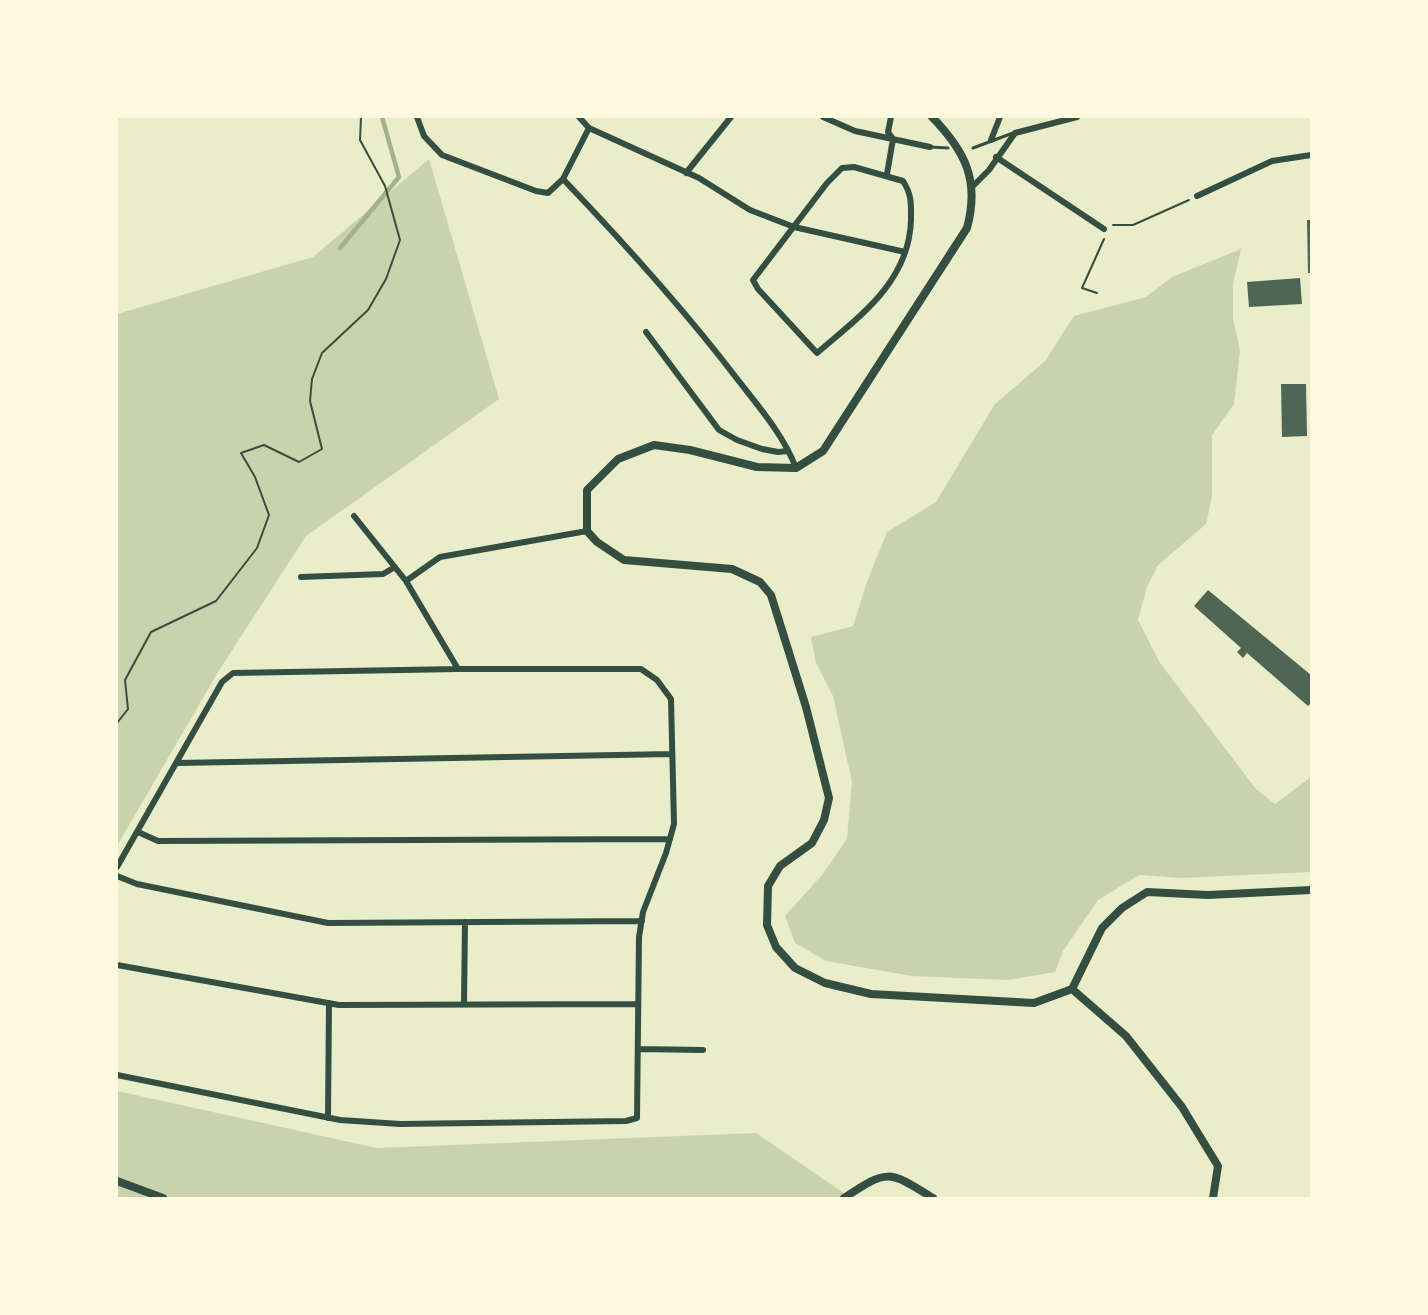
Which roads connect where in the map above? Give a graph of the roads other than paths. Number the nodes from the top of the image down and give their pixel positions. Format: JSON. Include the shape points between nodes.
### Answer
{"nodes":[{"id":1,"x":417,"y":117,"type":"edge"},
{"id":2,"x":579,"y":117,"type":"edge"},
{"id":3,"x":731,"y":117,"type":"edge"},
{"id":4,"x":823,"y":117,"type":"edge"},
{"id":5,"x":891,"y":117,"type":"edge"},
{"id":6,"x":932,"y":117,"type":"edge"},
{"id":7,"x":1000,"y":117,"type":"edge"},
{"id":8,"x":1077,"y":117,"type":"edge"},
{"id":9,"x":589,"y":128,"type":"junction"},
{"id":10,"x":1015,"y":133,"type":"junction"},
{"id":11,"x":893,"y":139,"type":"junction"},
{"id":12,"x":991,"y":140,"type":"junction"},
{"id":13,"x":930,"y":147,"type":"joint"},
{"id":14,"x":948,"y":148,"type":"dead end"},
{"id":15,"x":973,"y":148,"type":"dead end"},
{"id":16,"x":1311,"y":155,"type":"edge"},
{"id":17,"x":996,"y":157,"type":"junction"},
{"id":18,"x":686,"y":173,"type":"junction"},
{"id":19,"x":887,"y":174,"type":"junction"},
{"id":20,"x":563,"y":179,"type":"junction"},
{"id":21,"x":971,"y":188,"type":"junction"},
{"id":22,"x":1197,"y":196,"type":"road end"},
{"id":23,"x":794,"y":227,"type":"junction"},
{"id":24,"x":1105,"y":232,"type":"road end"},
{"id":25,"x":905,"y":252,"type":"junction"},
{"id":26,"x":646,"y":332,"type":"dead end"},
{"id":27,"x":788,"y":451,"type":"junction"},
{"id":28,"x":796,"y":468,"type":"junction"},
{"id":29,"x":354,"y":516,"type":"dead end"},
{"id":30,"x":587,"y":531,"type":"junction"},
{"id":31,"x":395,"y":567,"type":"junction"},
{"id":32,"x":301,"y":577,"type":"dead end"},
{"id":33,"x":406,"y":581,"type":"junction"},
{"id":34,"x":458,"y":669,"type":"junction"},
{"id":35,"x":672,"y":754,"type":"junction"},
{"id":36,"x":177,"y":763,"type":"junction"},
{"id":37,"x":138,"y":832,"type":"junction"},
{"id":38,"x":670,"y":839,"type":"junction"},
{"id":39,"x":117,"y":867,"type":"edge"},
{"id":40,"x":117,"y":876,"type":"edge"},
{"id":41,"x":1311,"y":890,"type":"edge"},
{"id":42,"x":642,"y":921,"type":"junction"},
{"id":43,"x":465,"y":922,"type":"junction"},
{"id":44,"x":117,"y":965,"type":"edge"},
{"id":45,"x":1072,"y":990,"type":"junction"},
{"id":46,"x":329,"y":1003,"type":"junction"},
{"id":47,"x":464,"y":1004,"type":"junction"},
{"id":48,"x":638,"y":1004,"type":"junction"},
{"id":49,"x":638,"y":1049,"type":"junction"},
{"id":50,"x":703,"y":1050,"type":"dead end"},
{"id":51,"x":117,"y":1075,"type":"edge"},
{"id":52,"x":328,"y":1118,"type":"junction"},
{"id":53,"x":117,"y":1180,"type":"edge"},
{"id":54,"x":163,"y":1198,"type":"edge"},
{"id":55,"x":844,"y":1198,"type":"edge"},
{"id":56,"x":933,"y":1198,"type":"edge"},
{"id":57,"x":1213,"y":1198,"type":"edge"}],
"edges":[{"from":1,"to":20,"type":"street","via":[[424,136],[442,155],[536,191],[548,192]]},
{"from":2,"to":9,"type":"street"},
{"from":3,"to":18,"type":"street"},
{"from":4,"to":11,"type":"street","via":[[855,131]]},
{"from":5,"to":11,"type":"street","via":[[888,132]]},
{"from":6,"to":21,"type":"street","via":[[951,136],[970,170]]},
{"from":7,"to":12,"type":"street"},
{"from":8,"to":10,"type":"street"},
{"from":9,"to":18,"type":"street"},
{"from":9,"to":20,"type":"street"},
{"from":10,"to":12,"type":"lane"},
{"from":10,"to":17,"type":"street"},
{"from":11,"to":13,"type":"street"},
{"from":11,"to":19,"type":"street"},
{"from":12,"to":15,"type":"lane"},
{"from":13,"to":14,"type":"lane"},
{"from":16,"to":22,"type":"street","via":[[1272,161]]},
{"from":17,"to":21,"type":"street"},
{"from":17,"to":24,"type":"street"},
{"from":18,"to":23,"type":"street","via":[[750,210]]},
{"from":19,"to":23,"type":"street","via":[[843,168]]},
{"from":19,"to":25,"type":"street","via":[[903,181],[912,195],[911,232]]},
{"from":20,"to":27,"type":"street","via":[[688,315]]},
{"from":21,"to":28,"type":"street","via":[[972,209],[967,228],[823,451]]},
{"from":23,"to":25,"type":"street"},
{"from":23,"to":25,"type":"street","via":[[753,280],[817,353],[879,299],[891,284]]},
{"from":26,"to":27,"type":"street","via":[[719,430],[762,449]]},
{"from":27,"to":28,"type":"street"},
{"from":28,"to":30,"type":"street","via":[[757,467],[654,445],[618,459],[587,490]]},
{"from":29,"to":31,"type":"street"},
{"from":30,"to":33,"type":"street","via":[[440,557]]},
{"from":30,"to":45,"type":"street","via":[[624,560],[732,569],[760,582],[771,595],[829,798],[824,820],[812,843],[780,866],[768,886],[767,925],[776,947],[795,968],[825,983],[871,993],[1034,1003]]},
{"from":31,"to":32,"type":"street","via":[[383,574]]},
{"from":31,"to":33,"type":"street"},
{"from":33,"to":34,"type":"street"},
{"from":34,"to":35,"type":"street","via":[[640,669],[657,680],[671,699]]},
{"from":34,"to":36,"type":"street","via":[[233,673],[222,682]]},
{"from":35,"to":36,"type":"street"},
{"from":35,"to":38,"type":"street","via":[[674,824]]},
{"from":36,"to":37,"type":"street"},
{"from":37,"to":38,"type":"street","via":[[158,841]]},
{"from":37,"to":39,"type":"street"},
{"from":38,"to":42,"type":"street"},
{"from":40,"to":43,"type":"street","via":[[137,884],[328,923]]},
{"from":41,"to":45,"type":"street","via":[[1208,895],[1147,892],[1122,908],[1102,928]]},
{"from":42,"to":43,"type":"street"},
{"from":42,"to":48,"type":"street"},
{"from":43,"to":47,"type":"street"},
{"from":44,"to":46,"type":"street"},
{"from":45,"to":57,"type":"street","via":[[1126,1035],[1182,1107],[1218,1166]]},
{"from":46,"to":47,"type":"street"},
{"from":46,"to":52,"type":"street"},
{"from":47,"to":48,"type":"street"},
{"from":48,"to":49,"type":"street"},
{"from":49,"to":50,"type":"street"},
{"from":49,"to":52,"type":"street","via":[[637,1118],[626,1121],[400,1125]]},
{"from":51,"to":52,"type":"street"},
{"from":53,"to":54,"type":"street"},
{"from":55,"to":56,"type":"street","via":[[869,1180],[886,1176],[905,1180]]}]}
